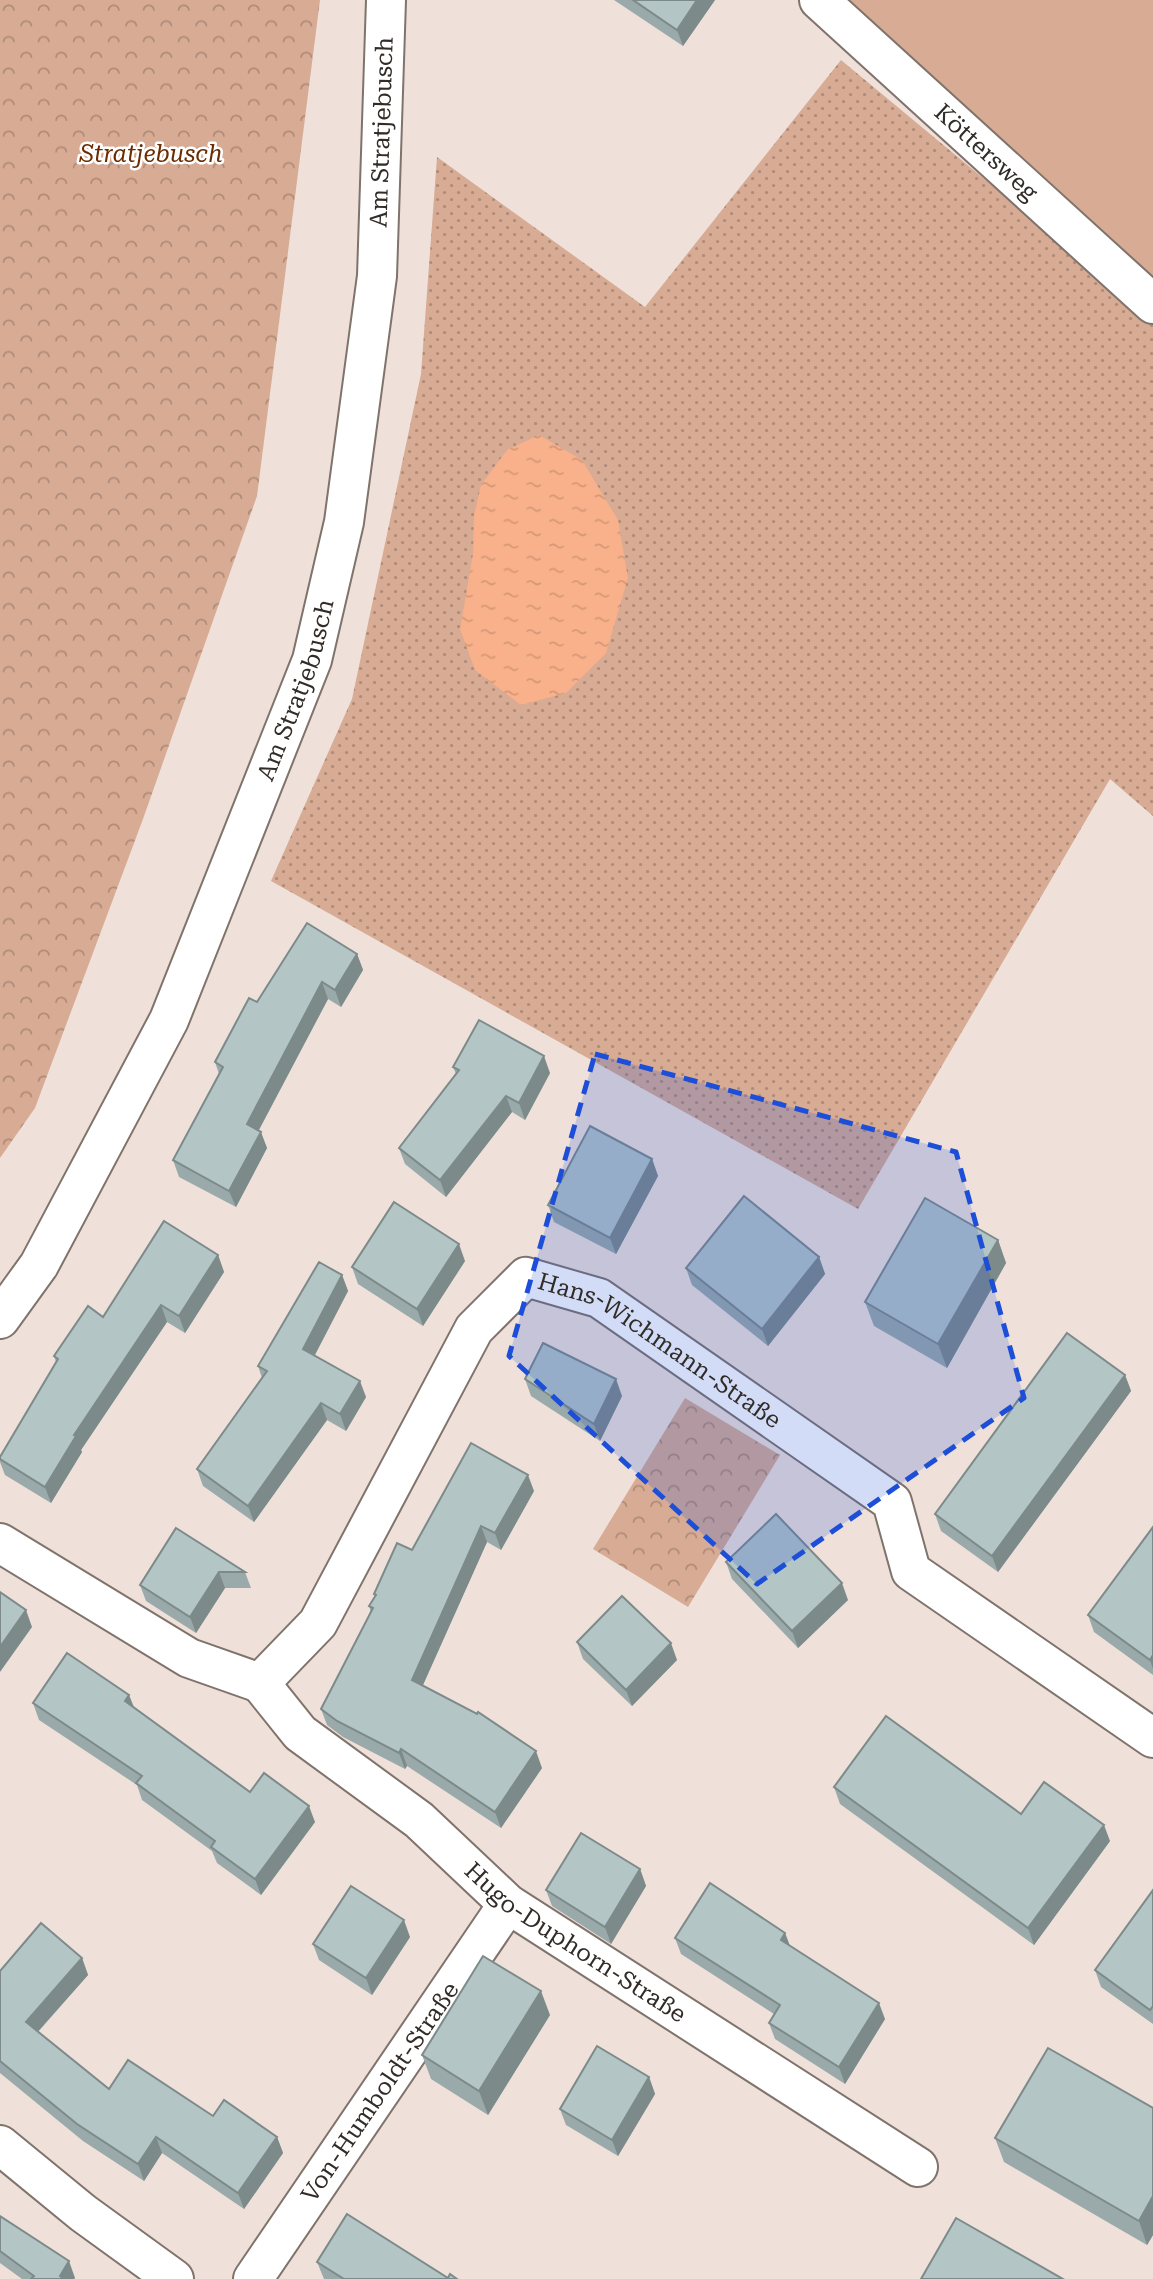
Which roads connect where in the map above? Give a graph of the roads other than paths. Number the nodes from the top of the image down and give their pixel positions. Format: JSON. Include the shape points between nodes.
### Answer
{"nodes":[{"id":1,"x":386,"y":0,"type":"edge"},
{"id":2,"x":819,"y":0,"type":"edge"},
{"id":3,"x":1153,"y":304,"type":"edge"},
{"id":4,"x":0,"y":1319,"type":"edge"},
{"id":5,"x":0,"y":1543,"type":"edge"},
{"id":6,"x":260,"y":1683,"type":"junction"},
{"id":7,"x":1153,"y":1738,"type":"edge"},
{"id":8,"x":508,"y":1905,"type":"junction"},
{"id":9,"x":0,"y":2145,"type":"edge"},
{"id":10,"x":918,"y":2167,"type":"dead end"},
{"id":11,"x":174,"y":2279,"type":"edge"},
{"id":12,"x":253,"y":2279,"type":"edge"}],
"edges":[{"from":1,"to":4,"type":"street","name":"Am Stratjebusch","via":[[377,275],[344,522],[312,660],[169,1020],[39,1265]]},
{"from":2,"to":3,"type":"street","name":"Köttersweg"},
{"from":5,"to":6,"type":"street","via":[[189,1658]]},
{"from":6,"to":7,"type":"street","name":"Hans-Wichmann-Straße","via":[[318,1623],[474,1329],[526,1277],[599,1298],[892,1502],[911,1571]]},
{"from":6,"to":8,"type":"street","name":"Hugo-Duphorn-Straße","via":[[300,1733],[419,1821]]},
{"from":8,"to":10,"type":"street","name":"Hugo-Duphorn-Straße"},
{"from":8,"to":12,"type":"street","name":"Von-Humboldt-Straße"},
{"from":9,"to":11,"type":"street"}]}
